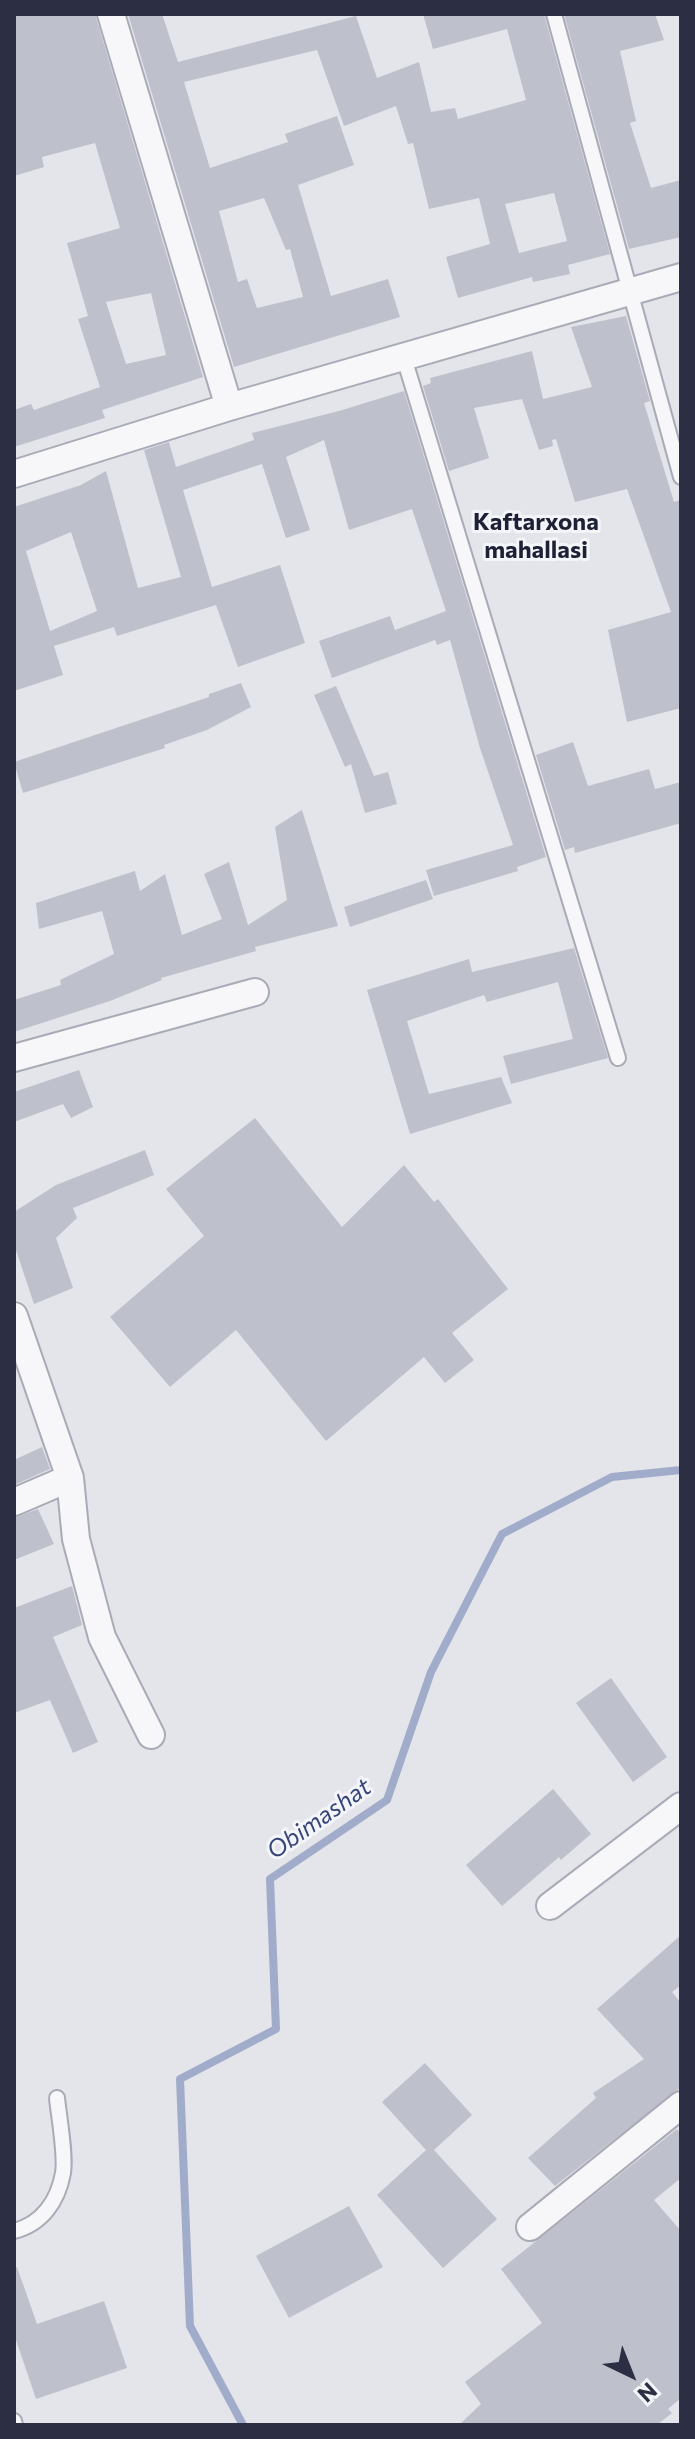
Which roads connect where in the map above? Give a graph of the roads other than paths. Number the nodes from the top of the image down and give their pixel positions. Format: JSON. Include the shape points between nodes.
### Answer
{"nodes":[{"id":1,"x":111,"y":14,"type":"edge"},
{"id":2,"x":554,"y":14,"type":"edge"},
{"id":3,"x":681,"y":277,"type":"edge"},
{"id":4,"x":629,"y":293,"type":"junction"},
{"id":5,"x":404,"y":358,"type":"junction"},
{"id":6,"x":229,"y":407,"type":"junction"},
{"id":7,"x":14,"y":474,"type":"edge"},
{"id":8,"x":681,"y":477,"type":"edge"},
{"id":9,"x":255,"y":992,"type":"dead end"},
{"id":10,"x":14,"y":1058,"type":"edge"},
{"id":11,"x":618,"y":1058,"type":"dead end"},
{"id":12,"x":14,"y":1316,"type":"edge"},
{"id":13,"x":70,"y":1478,"type":"junction"},
{"id":14,"x":14,"y":1502,"type":"edge"},
{"id":15,"x":151,"y":1735,"type":"dead end"},
{"id":16,"x":681,"y":1806,"type":"edge"},
{"id":17,"x":550,"y":1906,"type":"dead end"},
{"id":18,"x":57,"y":2098,"type":"dead end"},
{"id":19,"x":681,"y":2105,"type":"edge"},
{"id":20,"x":530,"y":2227,"type":"dead end"},
{"id":21,"x":14,"y":2231,"type":"edge"}],
"edges":[{"from":1,"to":6,"type":"street"},
{"from":2,"to":4,"type":"lane"},
{"from":3,"to":4,"type":"street"},
{"from":4,"to":5,"type":"street"},
{"from":4,"to":8,"type":"lane"},
{"from":5,"to":6,"type":"street"},
{"from":5,"to":11,"type":"lane"},
{"from":6,"to":7,"type":"street"},
{"from":9,"to":10,"type":"street"},
{"from":12,"to":13,"type":"street"},
{"from":13,"to":14,"type":"street"},
{"from":13,"to":15,"type":"street","via":[[76,1539],[102,1637]]},
{"from":16,"to":17,"type":"street"},
{"from":18,"to":21,"type":"lane","via":[[63,2172],[48,2211],[29,2227]]},
{"from":19,"to":20,"type":"street"}]}
